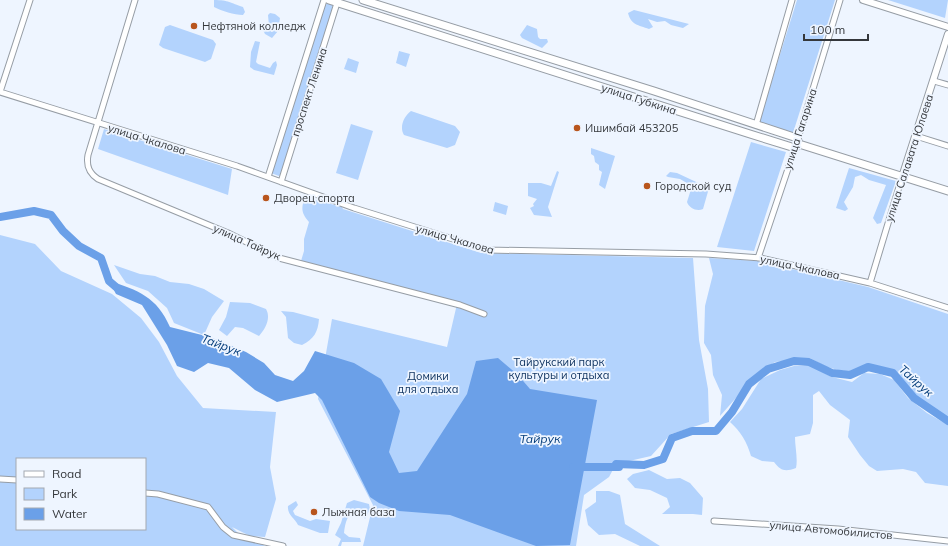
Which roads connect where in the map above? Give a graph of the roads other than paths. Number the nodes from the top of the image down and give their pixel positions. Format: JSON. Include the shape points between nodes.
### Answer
{"nodes":[{"id":1,"x":30,"y":0,"type":"edge"},
{"id":2,"x":135,"y":0,"type":"edge"},
{"id":3,"x":324,"y":0,"type":"edge"},
{"id":4,"x":328,"y":0,"type":"edge"},
{"id":5,"x":362,"y":0,"type":"edge"},
{"id":6,"x":792,"y":0,"type":"edge"},
{"id":7,"x":840,"y":0,"type":"edge"},
{"id":8,"x":862,"y":0,"type":"edge"},
{"id":9,"x":338,"y":3,"type":"junction"},
{"id":10,"x":358,"y":10,"type":"junction"},
{"id":11,"x":948,"y":27,"type":"edge"},
{"id":12,"x":948,"y":34,"type":"edge"},
{"id":13,"x":934,"y":81,"type":"junction"},
{"id":14,"x":948,"y":85,"type":"edge"},
{"id":15,"x":0,"y":92,"type":"edge"},
{"id":16,"x":97,"y":123,"type":"junction"},
{"id":17,"x":756,"y":125,"type":"junction"},
{"id":18,"x":916,"y":136,"type":"junction"},
{"id":19,"x":797,"y":143,"type":"junction"},
{"id":20,"x":948,"y":146,"type":"edge"},
{"id":21,"x":268,"y":177,"type":"junction"},
{"id":22,"x":902,"y":177,"type":"junction"},
{"id":23,"x":281,"y":182,"type":"junction"},
{"id":24,"x":948,"y":191,"type":"edge"},
{"id":25,"x":758,"y":258,"type":"junction"},
{"id":26,"x":870,"y":283,"type":"junction"},
{"id":27,"x":948,"y":308,"type":"edge"},
{"id":28,"x":484,"y":314,"type":"dead end"},
{"id":29,"x":0,"y":479,"type":"edge"},
{"id":30,"x":16,"y":480,"type":"edge"},
{"id":31,"x":146,"y":493,"type":"edge"},
{"id":32,"x":714,"y":521,"type":"dead end"},
{"id":33,"x":948,"y":541,"type":"edge"},
{"id":34,"x":283,"y":546,"type":"edge"}],
"edges":[{"from":1,"to":15,"type":"street"},
{"from":2,"to":16,"type":"street","name":"улица Тайрук"},
{"from":3,"to":21,"type":"street","name":"проспект Ленина"},
{"from":4,"to":9,"type":"main road","name":"улица Губкина"},
{"from":5,"to":10,"type":"street"},
{"from":5,"to":17,"type":"main road","name":"улица Губкина"},
{"from":6,"to":17,"type":"street"},
{"from":7,"to":19,"type":"street","name":"улица Гагарина"},
{"from":8,"to":11,"type":"street"},
{"from":9,"to":10,"type":"main road","name":"улица Губкина"},
{"from":9,"to":23,"type":"street","name":"проспект Ленина"},
{"from":10,"to":19,"type":"main road","name":"улица Губкина"},
{"from":12,"to":13,"type":"street","name":"улица Салавата Юлаева"},
{"from":13,"to":14,"type":"street"},
{"from":13,"to":18,"type":"street","name":"улица Салавата Юлаева"},
{"from":15,"to":16,"type":"street","name":"улица Чкалова"},
{"from":16,"to":21,"type":"street","name":"улица Чкалова"},
{"from":16,"to":28,"type":"street","name":"улица Тайрук","via":[[87,165],[90,174],[98,179],[228,233],[279,258],[460,305]]},
{"from":17,"to":19,"type":"main road","name":"улица Губкина"},
{"from":18,"to":20,"type":"street"},
{"from":18,"to":22,"type":"street","name":"улица Салавата Юлаева"},
{"from":19,"to":22,"type":"main road","name":"улица Губкина"},
{"from":19,"to":25,"type":"street","name":"улица Гагарина"},
{"from":21,"to":23,"type":"street","name":"улица Чкалова"},
{"from":22,"to":24,"type":"main road","name":"улица Губкина"},
{"from":22,"to":26,"type":"street","name":"улица Салавата Юлаева"},
{"from":23,"to":25,"type":"street","name":"улица Чкалова","via":[[434,234],[493,251],[706,254]]},
{"from":25,"to":26,"type":"street","name":"улица Чкалова"},
{"from":26,"to":27,"type":"street","name":"улица Чкалова"},
{"from":29,"to":30,"type":"street"},
{"from":31,"to":34,"type":"street","via":[[208,506],[223,527],[233,535]]},
{"from":32,"to":33,"type":"street","name":"улица Автомобилистов","via":[[838,529]]}]}
